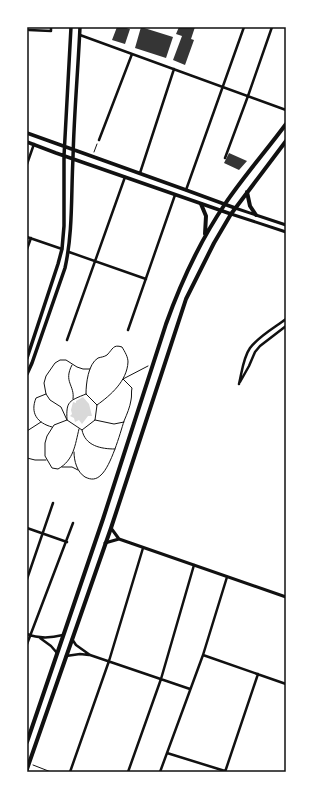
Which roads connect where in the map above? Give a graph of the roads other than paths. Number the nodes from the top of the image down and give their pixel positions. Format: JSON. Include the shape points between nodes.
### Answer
{"nodes":[{"id":1,"x":51,"y":27,"type":"edge"},
{"id":2,"x":70,"y":27,"type":"edge"},
{"id":3,"x":80,"y":27,"type":"edge"},
{"id":4,"x":244,"y":27,"type":"edge"},
{"id":5,"x":272,"y":27,"type":"edge"},
{"id":6,"x":35,"y":29,"type":"edge"},
{"id":7,"x":29,"y":30,"type":"dead end"},
{"id":8,"x":80,"y":35,"type":"junction"},
{"id":9,"x":132,"y":54,"type":"junction"},
{"id":10,"x":174,"y":69,"type":"junction"},
{"id":11,"x":223,"y":87,"type":"junction"},
{"id":12,"x":248,"y":96,"type":"junction"},
{"id":13,"x":286,"y":110,"type":"edge"},
{"id":14,"x":286,"y":124,"type":"edge"},
{"id":15,"x":27,"y":133,"type":"edge"},
{"id":16,"x":99,"y":140,"type":"road end"},
{"id":17,"x":286,"y":141,"type":"edge"},
{"id":18,"x":27,"y":142,"type":"edge"},
{"id":19,"x":34,"y":144,"type":"junction"},
{"id":20,"x":65,"y":147,"type":"junction"},
{"id":21,"x":73,"y":150,"type":"junction"},
{"id":22,"x":64,"y":156,"type":"junction"},
{"id":23,"x":224,"y":158,"type":"dead end"},
{"id":24,"x":73,"y":159,"type":"junction"},
{"id":25,"x":27,"y":164,"type":"edge"},
{"id":26,"x":140,"y":173,"type":"junction"},
{"id":27,"x":125,"y":177,"type":"junction"},
{"id":28,"x":186,"y":190,"type":"junction"},
{"id":29,"x":247,"y":192,"type":"junction"},
{"id":30,"x":175,"y":195,"type":"junction"},
{"id":31,"x":201,"y":204,"type":"junction"},
{"id":32,"x":225,"y":204,"type":"junction"},
{"id":33,"x":235,"y":208,"type":"junction"},
{"id":34,"x":221,"y":210,"type":"junction"},
{"id":35,"x":231,"y":214,"type":"junction"},
{"id":36,"x":256,"y":215,"type":"junction"},
{"id":37,"x":286,"y":225,"type":"edge"},
{"id":38,"x":286,"y":232,"type":"edge"},
{"id":39,"x":27,"y":236,"type":"edge"},
{"id":40,"x":205,"y":236,"type":"junction"},
{"id":41,"x":31,"y":238,"type":"junction"},
{"id":42,"x":27,"y":249,"type":"edge"},
{"id":43,"x":62,"y":249,"type":"junction"},
{"id":44,"x":69,"y":252,"type":"junction"},
{"id":45,"x":95,"y":261,"type":"junction"},
{"id":46,"x":146,"y":279,"type":"junction"},
{"id":47,"x":286,"y":319,"type":"edge"},
{"id":48,"x":286,"y":326,"type":"edge"},
{"id":49,"x":128,"y":330,"type":"dead end"},
{"id":50,"x":67,"y":340,"type":"dead end"},
{"id":51,"x":27,"y":358,"type":"edge"},
{"id":52,"x":27,"y":374,"type":"edge"},
{"id":53,"x":53,"y":503,"type":"dead end"},
{"id":54,"x":73,"y":523,"type":"dead end"},
{"id":55,"x":27,"y":528,"type":"edge"},
{"id":56,"x":111,"y":528,"type":"junction"},
{"id":57,"x":43,"y":534,"type":"junction"},
{"id":58,"x":119,"y":539,"type":"junction"},
{"id":59,"x":66,"y":542,"type":"junction"},
{"id":60,"x":105,"y":543,"type":"junction"},
{"id":61,"x":143,"y":548,"type":"junction"},
{"id":62,"x":194,"y":565,"type":"junction"},
{"id":63,"x":227,"y":577,"type":"junction"},
{"id":64,"x":27,"y":579,"type":"edge"},
{"id":65,"x":286,"y":597,"type":"edge"},
{"id":66,"x":28,"y":634,"type":"edge"},
{"id":67,"x":64,"y":635,"type":"junction"},
{"id":68,"x":39,"y":638,"type":"junction"},
{"id":69,"x":72,"y":639,"type":"junction"},
{"id":70,"x":27,"y":644,"type":"edge"},
{"id":71,"x":57,"y":653,"type":"junction"},
{"id":72,"x":90,"y":655,"type":"junction"},
{"id":73,"x":203,"y":655,"type":"junction"},
{"id":74,"x":66,"y":656,"type":"junction"},
{"id":75,"x":109,"y":661,"type":"junction"},
{"id":76,"x":258,"y":674,"type":"junction"},
{"id":77,"x":161,"y":679,"type":"junction"},
{"id":78,"x":286,"y":684,"type":"edge"},
{"id":79,"x":190,"y":689,"type":"junction"},
{"id":80,"x":27,"y":742,"type":"edge"},
{"id":81,"x":167,"y":753,"type":"junction"},
{"id":82,"x":27,"y":769,"type":"edge"},
{"id":83,"x":225,"y":771,"type":"edge"},
{"id":84,"x":70,"y":772,"type":"edge"},
{"id":85,"x":128,"y":772,"type":"edge"},
{"id":86,"x":160,"y":772,"type":"edge"}],
"edges":[{"from":1,"to":6,"type":"street","via":[[51,31]]},
{"from":2,"to":20,"type":"main road"},
{"from":3,"to":8,"type":"main road"},
{"from":4,"to":11,"type":"street"},
{"from":5,"to":12,"type":"street"},
{"from":6,"to":7,"type":"street"},
{"from":8,"to":9,"type":"street"},
{"from":8,"to":21,"type":"main road"},
{"from":9,"to":10,"type":"street"},
{"from":9,"to":16,"type":"street"},
{"from":10,"to":11,"type":"street"},
{"from":10,"to":26,"type":"street"},
{"from":11,"to":12,"type":"street"},
{"from":11,"to":28,"type":"street"},
{"from":12,"to":13,"type":"street"},
{"from":12,"to":23,"type":"street"},
{"from":14,"to":32,"type":"main road"},
{"from":15,"to":20,"type":"main road"},
{"from":17,"to":29,"type":"main road"},
{"from":18,"to":19,"type":"main road"},
{"from":19,"to":22,"type":"main road"},
{"from":19,"to":25,"type":"street"},
{"from":20,"to":21,"type":"main road"},
{"from":20,"to":22,"type":"main road"},
{"from":21,"to":24,"type":"main road"},
{"from":21,"to":26,"type":"main road"},
{"from":22,"to":24,"type":"main road"},
{"from":22,"to":43,"type":"main road"},
{"from":24,"to":27,"type":"main road"},
{"from":24,"to":44,"type":"main road"},
{"from":26,"to":28,"type":"main road"},
{"from":27,"to":30,"type":"main road"},
{"from":27,"to":45,"type":"street"},
{"from":28,"to":32,"type":"main road"},
{"from":29,"to":33,"type":"main road"},
{"from":29,"to":36,"type":"main road","via":[[250,206]]},
{"from":30,"to":31,"type":"main road"},
{"from":30,"to":46,"type":"street"},
{"from":31,"to":34,"type":"main road"},
{"from":31,"to":40,"type":"main road","via":[[206,216]]},
{"from":32,"to":33,"type":"main road"},
{"from":32,"to":34,"type":"main road"},
{"from":33,"to":35,"type":"main road"},
{"from":33,"to":36,"type":"street"},
{"from":34,"to":35,"type":"main road"},
{"from":34,"to":40,"type":"main road"},
{"from":35,"to":38,"type":"street"},
{"from":35,"to":56,"type":"main road","via":[[186,299]]},
{"from":36,"to":37,"type":"street"},
{"from":39,"to":41,"type":"street"},
{"from":40,"to":67,"type":"main road","via":[[177,295]]},
{"from":41,"to":42,"type":"street"},
{"from":41,"to":43,"type":"street"},
{"from":43,"to":51,"type":"main road"},
{"from":44,"to":45,"type":"street"},
{"from":44,"to":52,"type":"main road"},
{"from":45,"to":46,"type":"street"},
{"from":45,"to":50,"type":"street"},
{"from":46,"to":49,"type":"street"},
{"from":47,"to":48,"type":"street","via":[[249,349],[239,384],[255,352]]},
{"from":53,"to":57,"type":"street"},
{"from":54,"to":59,"type":"street"},
{"from":55,"to":57,"type":"street"},
{"from":56,"to":58,"type":"street"},
{"from":56,"to":60,"type":"main road"},
{"from":57,"to":59,"type":"street"},
{"from":57,"to":64,"type":"street"},
{"from":58,"to":60,"type":"street"},
{"from":58,"to":61,"type":"street"},
{"from":59,"to":66,"type":"street"},
{"from":60,"to":69,"type":"main road"},
{"from":61,"to":62,"type":"street"},
{"from":61,"to":75,"type":"street"},
{"from":62,"to":63,"type":"street"},
{"from":62,"to":77,"type":"street"},
{"from":63,"to":65,"type":"street"},
{"from":63,"to":73,"type":"street"},
{"from":66,"to":68,"type":"street"},
{"from":66,"to":70,"type":"street"},
{"from":67,"to":68,"type":"street"},
{"from":67,"to":71,"type":"main road"},
{"from":68,"to":71,"type":"street"},
{"from":69,"to":72,"type":"street"},
{"from":69,"to":74,"type":"main road"},
{"from":71,"to":80,"type":"main road"},
{"from":72,"to":74,"type":"street"},
{"from":72,"to":75,"type":"street"},
{"from":73,"to":76,"type":"street"},
{"from":73,"to":79,"type":"street"},
{"from":74,"to":82,"type":"main road"},
{"from":75,"to":77,"type":"street"},
{"from":75,"to":84,"type":"street"},
{"from":76,"to":78,"type":"street"},
{"from":76,"to":83,"type":"street"},
{"from":77,"to":79,"type":"street"},
{"from":77,"to":85,"type":"street"},
{"from":79,"to":81,"type":"street"},
{"from":81,"to":83,"type":"street"},
{"from":81,"to":86,"type":"street"}]}
